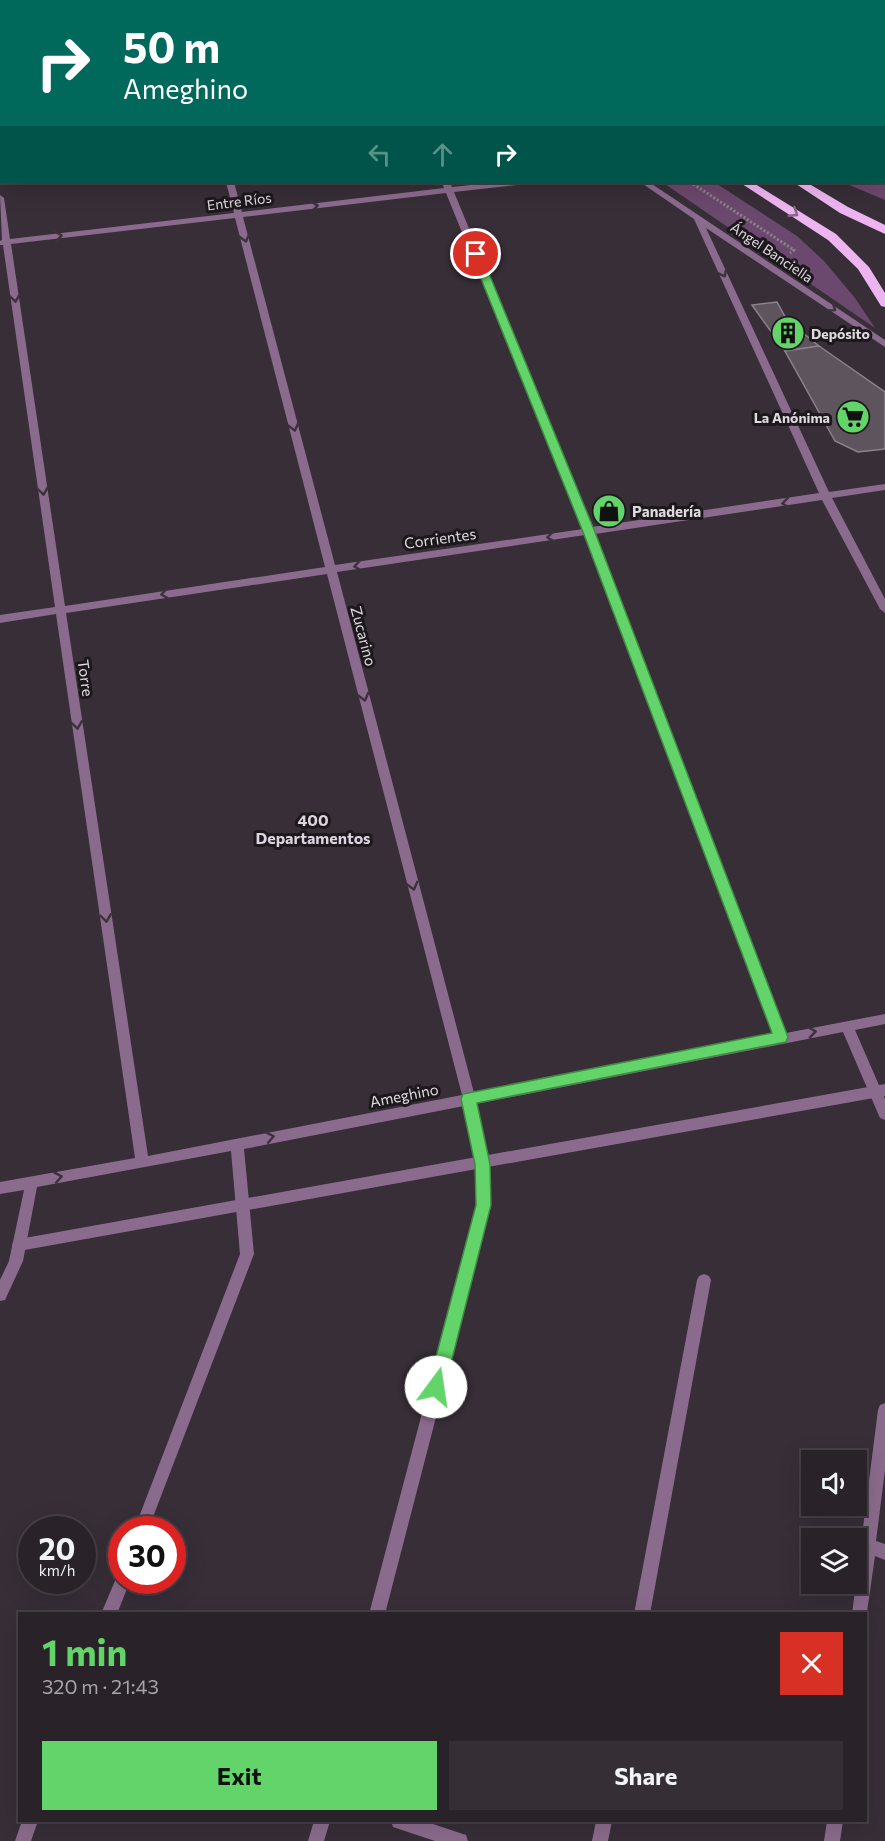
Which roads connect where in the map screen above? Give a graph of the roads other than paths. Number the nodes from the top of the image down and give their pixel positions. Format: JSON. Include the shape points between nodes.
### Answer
{"nodes":[{"id":1,"x":230,"y":183,"type":"edge"},
{"id":2,"x":499,"y":183,"type":"edge"},
{"id":3,"x":645,"y":183,"type":"edge"},
{"id":4,"x":747,"y":183,"type":"edge"},
{"id":5,"x":802,"y":183,"type":"edge"},
{"id":6,"x":448,"y":186,"type":"edge"},
{"id":7,"x":0,"y":198,"type":"edge"},
{"id":8,"x":238,"y":214,"type":"junction"},
{"id":9,"x":698,"y":219,"type":"junction"},
{"id":10,"x":885,"y":230,"type":"edge"},
{"id":11,"x":3,"y":243,"type":"edge"},
{"id":12,"x":885,"y":303,"type":"edge"},
{"id":13,"x":885,"y":344,"type":"edge"},
{"id":14,"x":885,"y":487,"type":"edge"},
{"id":15,"x":826,"y":497,"type":"junction"},
{"id":16,"x":589,"y":532,"type":"junction"},
{"id":17,"x":331,"y":570,"type":"junction"},
{"id":18,"x":60,"y":609,"type":"junction"},
{"id":19,"x":885,"y":609,"type":"edge"},
{"id":20,"x":0,"y":619,"type":"edge"},
{"id":21,"x":885,"y":1019,"type":"edge"},
{"id":22,"x":848,"y":1026,"type":"junction"},
{"id":23,"x":781,"y":1037,"type":"junction"},
{"id":24,"x":880,"y":1091,"type":"edge"},
{"id":25,"x":469,"y":1099,"type":"junction"},
{"id":26,"x":885,"y":1114,"type":"edge"},
{"id":27,"x":237,"y":1144,"type":"junction"},
{"id":28,"x":142,"y":1162,"type":"junction"},
{"id":29,"x":482,"y":1164,"type":"junction"},
{"id":30,"x":32,"y":1181,"type":"junction"},
{"id":31,"x":0,"y":1188,"type":"edge"},
{"id":32,"x":244,"y":1206,"type":"junction"},
{"id":33,"x":19,"y":1245,"type":"junction"},
{"id":34,"x":704,"y":1280,"type":"dead end"},
{"id":35,"x":0,"y":1295,"type":"edge"},
{"id":36,"x":885,"y":1410,"type":"edge"},
{"id":37,"x":146,"y":1516,"type":"edge"},
{"id":38,"x":869,"y":1546,"type":"junction"},
{"id":39,"x":885,"y":1552,"type":"edge"},
{"id":40,"x":117,"y":1594,"type":"edge"},
{"id":41,"x":110,"y":1612,"type":"edge"},
{"id":42,"x":378,"y":1612,"type":"edge"},
{"id":43,"x":642,"y":1612,"type":"edge"},
{"id":44,"x":860,"y":1612,"type":"edge"},
{"id":45,"x":30,"y":1822,"type":"edge"},
{"id":46,"x":322,"y":1822,"type":"edge"},
{"id":47,"x":402,"y":1822,"type":"edge"},
{"id":48,"x":604,"y":1822,"type":"edge"},
{"id":49,"x":835,"y":1822,"type":"edge"},
{"id":50,"x":22,"y":1841,"type":"edge"},
{"id":51,"x":316,"y":1841,"type":"edge"},
{"id":52,"x":460,"y":1841,"type":"edge"},
{"id":53,"x":600,"y":1841,"type":"edge"},
{"id":54,"x":832,"y":1841,"type":"edge"}],
"edges":[{"from":1,"to":8,"type":"street","name":"Zucarino"},
{"from":2,"to":6,"type":"street","name":"Entre Ríos"},
{"from":3,"to":9,"type":"street","name":"Ángel Banciella"},
{"from":4,"to":12,"type":"highway","one_way":true,"via":[[832,237],[863,267]]},
{"from":5,"to":10,"type":"highway"},
{"from":8,"to":6,"type":"street","name":"Entre Ríos","one_way":true},
{"from":6,"to":16,"type":"street"},
{"from":7,"to":11,"type":"street","name":"Torre"},
{"from":11,"to":8,"type":"street","name":"Entre Ríos","one_way":true},
{"from":8,"to":17,"type":"street","name":"Zucarino","one_way":true},
{"from":9,"to":13,"type":"street","name":"Ángel Banciella","one_way":true},
{"from":9,"to":15,"type":"street","one_way":true},
{"from":11,"to":18,"type":"street","name":"Torre","one_way":true},
{"from":14,"to":15,"type":"street","name":"Corrientes"},
{"from":15,"to":16,"type":"street","name":"Corrientes","one_way":true},
{"from":15,"to":19,"type":"street"},
{"from":16,"to":17,"type":"street","name":"Corrientes","one_way":true},
{"from":16,"to":23,"type":"street"},
{"from":17,"to":18,"type":"street","name":"Corrientes","one_way":true},
{"from":17,"to":25,"type":"street","name":"Zucarino","one_way":true},
{"from":18,"to":20,"type":"street","name":"Corrientes"},
{"from":18,"to":28,"type":"street","name":"Torre","one_way":true},
{"from":21,"to":22,"type":"street","name":"Ameghino"},
{"from":23,"to":22,"type":"street","name":"Ameghino","one_way":true},
{"from":22,"to":24,"type":"street"},
{"from":23,"to":25,"type":"street","name":"Ameghino"},
{"from":24,"to":26,"type":"street"},
{"from":24,"to":29,"type":"street"},
{"from":27,"to":25,"type":"street","name":"Ameghino","one_way":true},
{"from":25,"to":29,"type":"street","name":"Zucarino"},
{"from":27,"to":28,"type":"street","name":"Ameghino"},
{"from":27,"to":32,"type":"street"},
{"from":30,"to":28,"type":"street","name":"Ameghino","one_way":true},
{"from":29,"to":32,"type":"street"},
{"from":29,"to":42,"type":"street","name":"Zucarino","via":[[484,1205]]},
{"from":30,"to":31,"type":"street","name":"Ameghino"},
{"from":30,"to":33,"type":"street"},
{"from":32,"to":33,"type":"street"},
{"from":32,"to":37,"type":"street","via":[[247,1254]]},
{"from":33,"to":35,"type":"street"},
{"from":34,"to":43,"type":"street"},
{"from":36,"to":38,"type":"street"},
{"from":38,"to":39,"type":"street"},
{"from":38,"to":44,"type":"street"},
{"from":40,"to":41,"type":"street"},
{"from":45,"to":50,"type":"street"},
{"from":46,"to":51,"type":"street"},
{"from":47,"to":52,"type":"street"},
{"from":48,"to":53,"type":"street"},
{"from":49,"to":54,"type":"street"}]}
